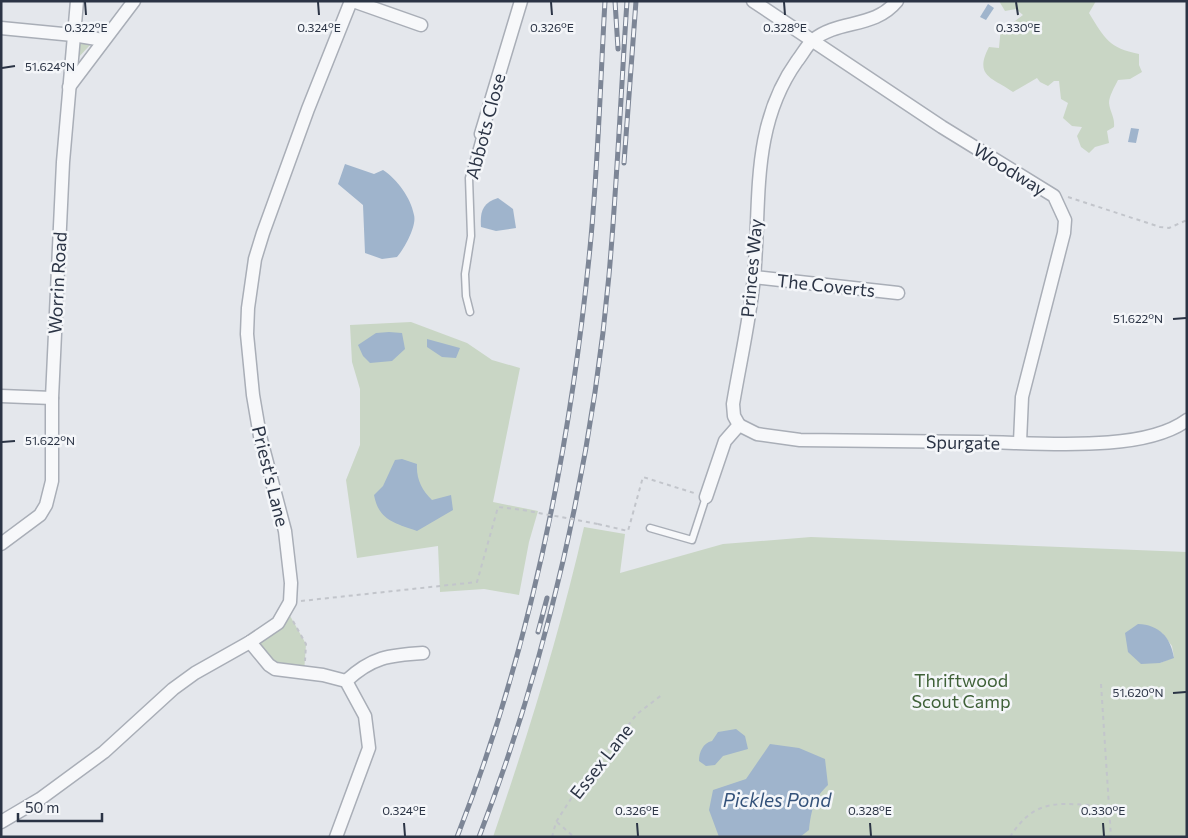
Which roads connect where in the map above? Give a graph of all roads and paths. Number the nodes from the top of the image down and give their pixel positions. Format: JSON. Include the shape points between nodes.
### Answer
{"nodes":[{"id":1,"x":77,"y":1,"type":"edge"},
{"id":2,"x":134,"y":1,"type":"edge"},
{"id":3,"x":352,"y":1,"type":"edge"},
{"id":4,"x":753,"y":1,"type":"edge"},
{"id":5,"x":897,"y":1,"type":"edge"},
{"id":6,"x":517,"y":2,"type":"edge"},
{"id":7,"x":421,"y":25,"type":"dead end"},
{"id":8,"x":1,"y":28,"type":"edge"},
{"id":9,"x":73,"y":35,"type":"junction"},
{"id":10,"x":103,"y":40,"type":"junction"},
{"id":11,"x":812,"y":40,"type":"junction"},
{"id":12,"x":68,"y":88,"type":"junction"},
{"id":13,"x":481,"y":134,"type":"joint"},
{"id":14,"x":1054,"y":196,"type":"junction"},
{"id":15,"x":1187,"y":220,"type":"edge"},
{"id":16,"x":754,"y":277,"type":"junction"},
{"id":17,"x":898,"y":292,"type":"dead end"},
{"id":18,"x":470,"y":312,"type":"dead end"},
{"id":19,"x":1,"y":396,"type":"edge"},
{"id":20,"x":52,"y":398,"type":"junction"},
{"id":21,"x":739,"y":425,"type":"junction"},
{"id":22,"x":1185,"y":426,"type":"edge"},
{"id":23,"x":1020,"y":442,"type":"junction"},
{"id":24,"x":706,"y":497,"type":"junction"},
{"id":25,"x":650,"y":528,"type":"dead end"},
{"id":26,"x":1,"y":544,"type":"edge"},
{"id":27,"x":288,"y":608,"type":"junction"},
{"id":28,"x":250,"y":642,"type":"junction"},
{"id":29,"x":423,"y":653,"type":"dead end"},
{"id":30,"x":304,"y":673,"type":"junction"},
{"id":31,"x":346,"y":681,"type":"junction"},
{"id":32,"x":1102,"y":684,"type":"dead end"},
{"id":33,"x":662,"y":694,"type":"dead end"},
{"id":34,"x":1108,"y":806,"type":"junction"},
{"id":35,"x":1,"y":822,"type":"edge"},
{"id":36,"x":556,"y":822,"type":"junction"},
{"id":37,"x":336,"y":837,"type":"edge"},
{"id":38,"x":552,"y":837,"type":"edge"},
{"id":39,"x":574,"y":837,"type":"edge"},
{"id":40,"x":1010,"y":837,"type":"edge"},
{"id":41,"x":1111,"y":837,"type":"edge"}],
"edges":[{"from":1,"to":9,"type":"street","name":"Worrin Road"},
{"from":2,"to":10,"type":"street"},
{"from":3,"to":7,"type":"street"},
{"from":3,"to":27,"type":"street","name":"Priest's Lane","via":[[263,233],[255,259],[248,308],[253,396],[285,531],[291,583]]},
{"from":4,"to":11,"type":"street","name":"Woodway"},
{"from":5,"to":11,"type":"street","via":[[878,18],[845,25]]},
{"from":6,"to":13,"type":"street","name":"Abbots Close"},
{"from":8,"to":9,"type":"street"},
{"from":9,"to":10,"type":"street"},
{"from":9,"to":12,"type":"street","name":"Worrin Road"},
{"from":10,"to":12,"type":"street"},
{"from":11,"to":14,"type":"street","name":"Woodway"},
{"from":11,"to":16,"type":"street","name":"Princes Way","via":[[790,72],[772,108],[764,138],[755,220]]},
{"from":12,"to":20,"type":"street","name":"Worrin Road"},
{"from":13,"to":18,"type":"lane","name":"Abbots Close","via":[[469,178],[471,236],[465,274]]},
{"from":14,"to":15,"type":"path","via":[[1064,195],[1160,227],[1169,228]]},
{"from":14,"to":23,"type":"street","name":"Woodway","via":[[1065,220],[1064,233],[1022,397]]},
{"from":16,"to":17,"type":"street","name":"The Coverts"},
{"from":16,"to":21,"type":"street","name":"Princes Way","via":[[733,404]]},
{"from":19,"to":20,"type":"street"},
{"from":20,"to":26,"type":"street","name":"Worrin Road","via":[[52,481],[46,505],[31,523]]},
{"from":21,"to":23,"type":"street","name":"Spurgate","via":[[757,434],[800,440]]},
{"from":21,"to":24,"type":"street","via":[[725,441]]},
{"from":22,"to":23,"type":"street","name":"Spurgate","via":[[1114,442]]},
{"from":24,"to":25,"type":"lane","via":[[692,540]]},
{"from":24,"to":27,"type":"path","bridge":true,"via":[[642,477],[628,531],[498,507],[477,582]]},
{"from":27,"to":28,"type":"street","via":[[278,622]]},
{"from":27,"to":30,"type":"path","via":[[306,644]]},
{"from":28,"to":30,"type":"street","via":[[275,669]]},
{"from":28,"to":35,"type":"street","via":[[173,688],[104,752],[40,799]]},
{"from":29,"to":31,"type":"street","via":[[373,661]]},
{"from":30,"to":31,"type":"street"},
{"from":31,"to":37,"type":"street","via":[[365,716],[368,748]]},
{"from":32,"to":34,"type":"path"},
{"from":33,"to":36,"type":"path","name":"Essex Lane","via":[[637,714],[576,791]]},
{"from":34,"to":40,"type":"path","via":[[1051,805],[1036,808],[1020,822]]},
{"from":34,"to":41,"type":"path"},
{"from":36,"to":38,"type":"path","name":"Essex Lane"},
{"from":36,"to":39,"type":"path"}]}
